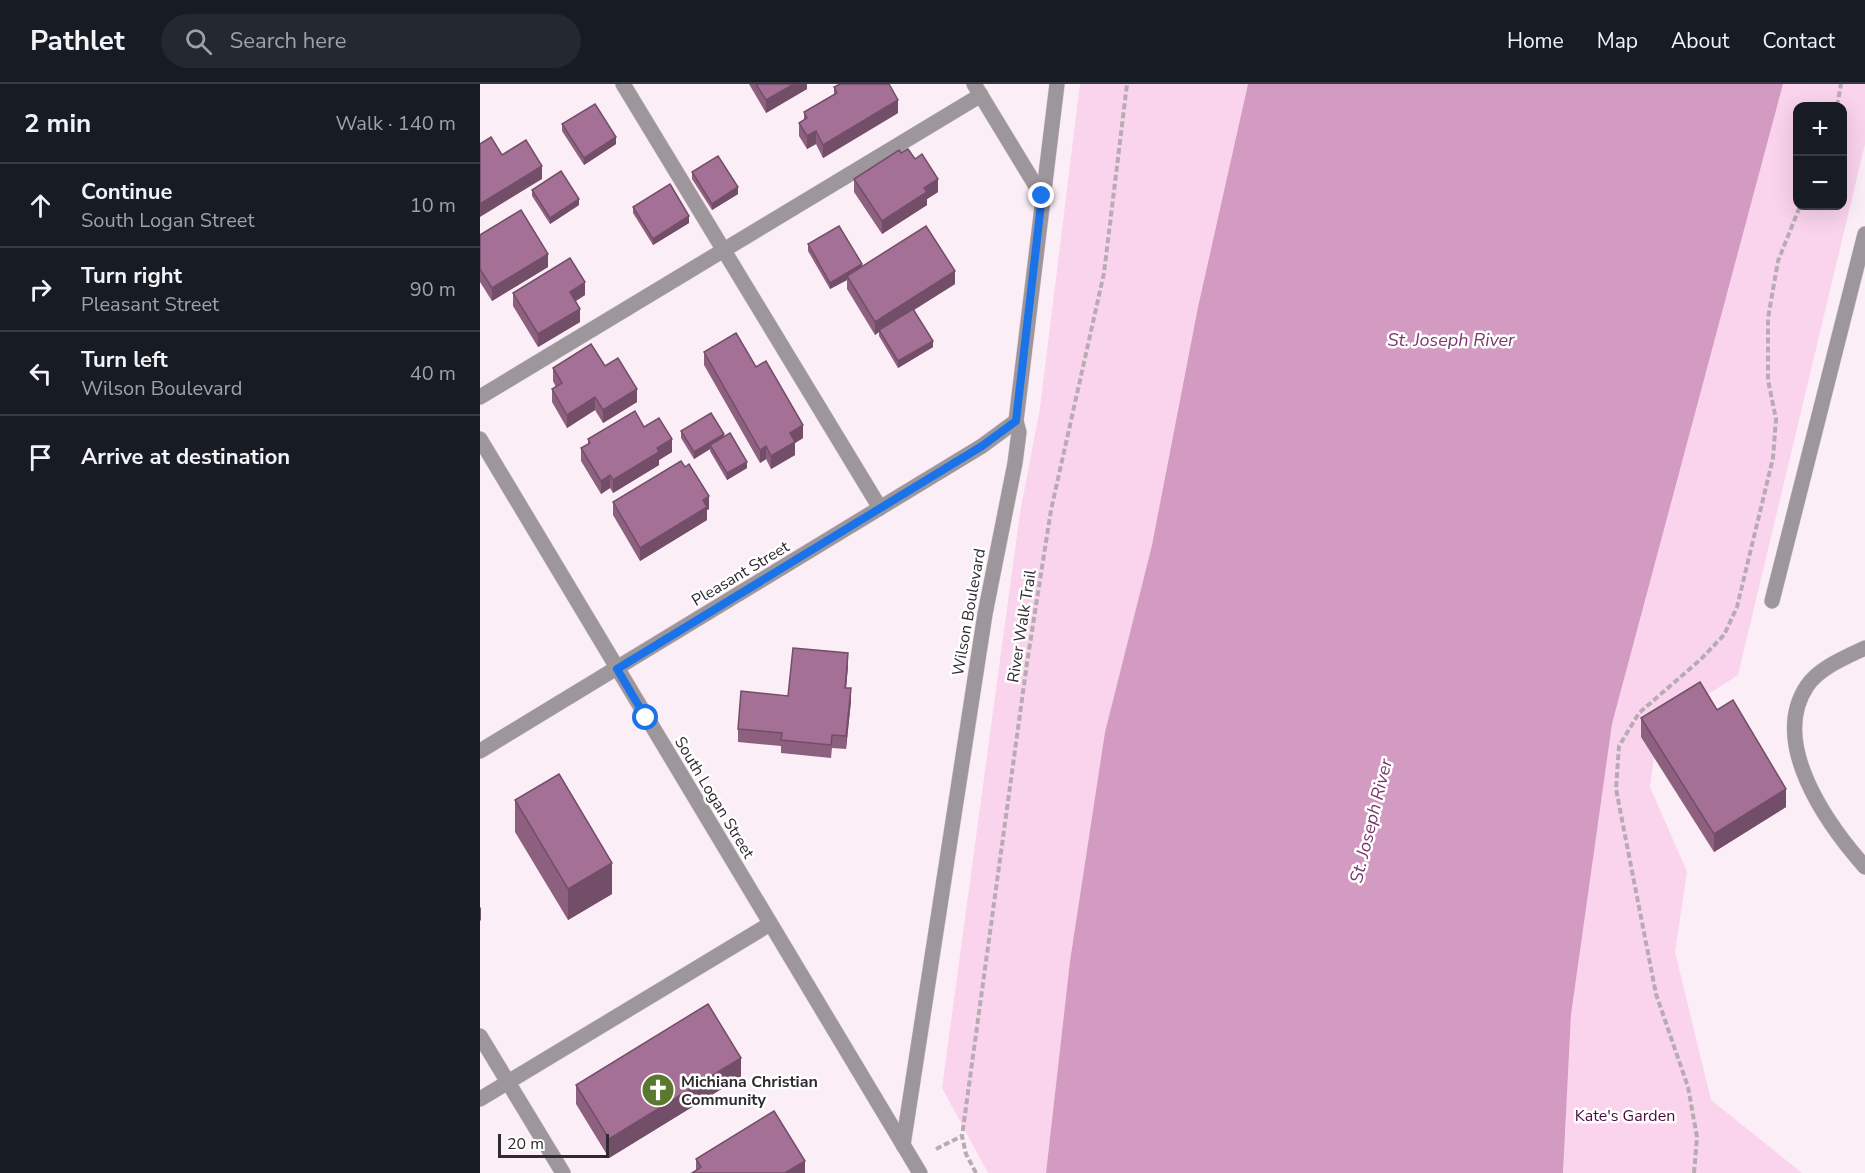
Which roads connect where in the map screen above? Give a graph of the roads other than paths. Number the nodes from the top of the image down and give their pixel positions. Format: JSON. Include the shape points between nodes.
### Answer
{"nodes":[{"id":1,"x":623,"y":84,"type":"edge"},
{"id":2,"x":1057,"y":84,"type":"edge"},
{"id":3,"x":978,"y":89,"type":"edge"},
{"id":4,"x":1042,"y":196,"type":"junction"},
{"id":5,"x":1865,"y":234,"type":"edge"},
{"id":6,"x":724,"y":249,"type":"junction"},
{"id":7,"x":480,"y":397,"type":"edge"},
{"id":8,"x":1016,"y":421,"type":"junction"},
{"id":9,"x":480,"y":439,"type":"edge"},
{"id":10,"x":880,"y":508,"type":"junction"},
{"id":11,"x":1772,"y":601,"type":"dead end"},
{"id":12,"x":1865,"y":648,"type":"edge"},
{"id":13,"x":617,"y":669,"type":"junction"},
{"id":14,"x":480,"y":751,"type":"edge"},
{"id":15,"x":1865,"y":867,"type":"edge"},
{"id":16,"x":770,"y":924,"type":"junction"},
{"id":17,"x":480,"y":1036,"type":"edge"},
{"id":18,"x":508,"y":1082,"type":"junction"},
{"id":19,"x":480,"y":1099,"type":"edge"},
{"id":20,"x":903,"y":1145,"type":"junction"},
{"id":21,"x":563,"y":1173,"type":"edge"},
{"id":22,"x":920,"y":1173,"type":"edge"}],
"edges":[{"from":1,"to":6,"type":"street"},
{"from":2,"to":4,"type":"street","name":"Wilson Boulevard"},
{"from":3,"to":4,"type":"street"},
{"from":3,"to":6,"type":"street"},
{"from":4,"to":8,"type":"street","name":"Wilson Boulevard"},
{"from":5,"to":11,"type":"street"},
{"from":6,"to":7,"type":"street"},
{"from":6,"to":10,"type":"street"},
{"from":8,"to":10,"type":"street","name":"Pleasant Street"},
{"from":8,"to":20,"type":"street","name":"Wilson Boulevard","via":[[1019,432],[1015,463],[985,614]]},
{"from":9,"to":13,"type":"street","name":"South Logan Street"},
{"from":10,"to":13,"type":"street","name":"Pleasant Street"},
{"from":12,"to":15,"type":"street","via":[[1837,661],[1807,685],[1794,721],[1795,749],[1804,778]]},
{"from":13,"to":14,"type":"street","name":"Pleasant Street"},
{"from":13,"to":16,"type":"street","name":"South Logan Street"},
{"from":16,"to":18,"type":"street"},
{"from":16,"to":20,"type":"street","name":"South Logan Street"},
{"from":17,"to":18,"type":"street"},
{"from":18,"to":19,"type":"street"},
{"from":18,"to":21,"type":"street"},
{"from":20,"to":22,"type":"street","name":"South Logan Street"}]}
